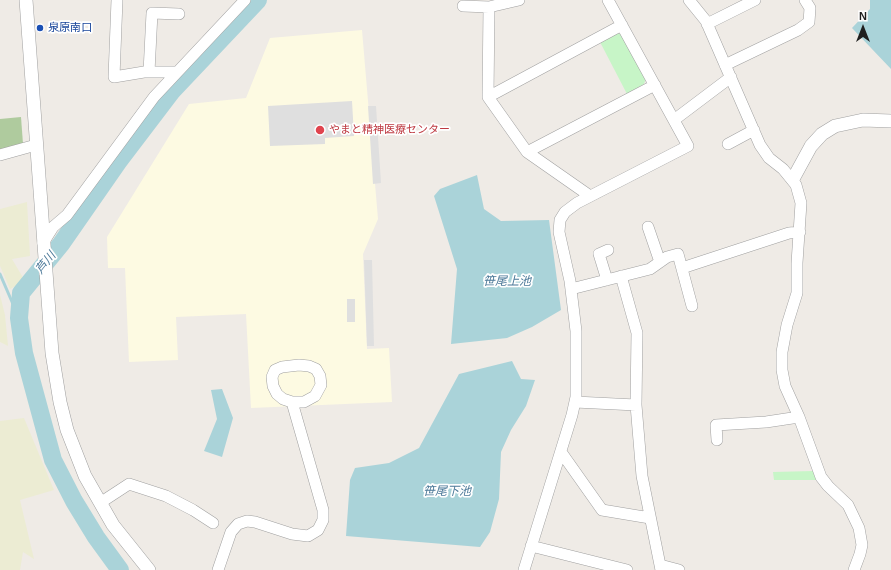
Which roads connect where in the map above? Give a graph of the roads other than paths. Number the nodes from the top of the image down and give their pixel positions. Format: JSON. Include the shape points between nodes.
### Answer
{"nodes":[{"id":1,"x":26,"y":0,"type":"edge"},
{"id":2,"x":117,"y":0,"type":"edge"},
{"id":3,"x":245,"y":0,"type":"edge"},
{"id":4,"x":519,"y":0,"type":"edge"},
{"id":5,"x":608,"y":0,"type":"edge"},
{"id":6,"x":689,"y":0,"type":"edge"},
{"id":7,"x":756,"y":0,"type":"edge"},
{"id":8,"x":806,"y":0,"type":"edge"},
{"id":9,"x":463,"y":6,"type":"dead end"},
{"id":10,"x":489,"y":7,"type":"junction"},
{"id":11,"x":179,"y":14,"type":"dead end"},
{"id":12,"x":707,"y":24,"type":"junction"},
{"id":13,"x":622,"y":25,"type":"junction"},
{"id":14,"x":725,"y":65,"type":"junction"},
{"id":15,"x":149,"y":72,"type":"junction"},
{"id":16,"x":176,"y":72,"type":"junction"},
{"id":17,"x":730,"y":77,"type":"junction"},
{"id":18,"x":655,"y":85,"type":"junction"},
{"id":19,"x":488,"y":97,"type":"junction"},
{"id":20,"x":674,"y":120,"type":"junction"},
{"id":21,"x":891,"y":121,"type":"edge"},
{"id":22,"x":754,"y":130,"type":"junction"},
{"id":23,"x":728,"y":144,"type":"dead end"},
{"id":24,"x":36,"y":145,"type":"junction"},
{"id":25,"x":527,"y":152,"type":"junction"},
{"id":26,"x":0,"y":155,"type":"edge"},
{"id":27,"x":792,"y":179,"type":"junction"},
{"id":28,"x":590,"y":196,"type":"junction"},
{"id":29,"x":648,"y":227,"type":"dead end"},
{"id":30,"x":800,"y":232,"type":"junction"},
{"id":31,"x":44,"y":248,"type":"junction"},
{"id":32,"x":608,"y":250,"type":"dead end"},
{"id":33,"x":660,"y":262,"type":"junction"},
{"id":34,"x":682,"y":268,"type":"junction"},
{"id":35,"x":621,"y":276,"type":"junction"},
{"id":36,"x":607,"y":280,"type":"junction"},
{"id":37,"x":571,"y":289,"type":"junction"},
{"id":38,"x":692,"y":306,"type":"dead end"},
{"id":39,"x":292,"y":402,"type":"junction"},
{"id":40,"x":575,"y":402,"type":"junction"},
{"id":41,"x":636,"y":405,"type":"junction"},
{"id":42,"x":799,"y":417,"type":"junction"},
{"id":43,"x":717,"y":440,"type":"dead end"},
{"id":44,"x":561,"y":452,"type":"junction"},
{"id":45,"x":100,"y":503,"type":"junction"},
{"id":46,"x":650,"y":518,"type":"junction"},
{"id":47,"x":213,"y":523,"type":"dead end"},
{"id":48,"x":531,"y":546,"type":"junction"},
{"id":49,"x":660,"y":568,"type":"edge"},
{"id":50,"x":149,"y":570,"type":"edge"},
{"id":51,"x":218,"y":570,"type":"edge"},
{"id":52,"x":524,"y":570,"type":"edge"},
{"id":53,"x":627,"y":570,"type":"edge"},
{"id":54,"x":679,"y":570,"type":"edge"},
{"id":55,"x":854,"y":570,"type":"edge"}],
"edges":[{"from":1,"to":24,"type":"street"},
{"from":2,"to":15,"type":"street","via":[[114,77]]},
{"from":3,"to":16,"type":"street"},
{"from":4,"to":10,"type":"street"},
{"from":5,"to":13,"type":"street"},
{"from":6,"to":12,"type":"street"},
{"from":7,"to":12,"type":"street"},
{"from":8,"to":14,"type":"street","via":[[810,8],[809,22],[798,30]]},
{"from":9,"to":10,"type":"street"},
{"from":10,"to":19,"type":"street"},
{"from":11,"to":15,"type":"street","via":[[152,13]]},
{"from":12,"to":14,"type":"street"},
{"from":13,"to":18,"type":"street"},
{"from":13,"to":19,"type":"street"},
{"from":14,"to":17,"type":"street"},
{"from":15,"to":16,"type":"street"},
{"from":16,"to":31,"type":"street","via":[[154,97],[67,215],[53,227]]},
{"from":17,"to":20,"type":"street"},
{"from":17,"to":22,"type":"street"},
{"from":18,"to":20,"type":"street"},
{"from":18,"to":25,"type":"street"},
{"from":19,"to":25,"type":"street"},
{"from":20,"to":28,"type":"street","via":[[688,146]]},
{"from":21,"to":27,"type":"street","via":[[863,120],[835,126],[822,134],[811,146]]},
{"from":22,"to":23,"type":"street"},
{"from":22,"to":27,"type":"street","via":[[769,158]]},
{"from":24,"to":26,"type":"street"},
{"from":24,"to":31,"type":"street"},
{"from":25,"to":28,"type":"street"},
{"from":27,"to":30,"type":"street","via":[[801,203]]},
{"from":28,"to":37,"type":"street","via":[[565,212],[560,220]]},
{"from":29,"to":33,"type":"street"},
{"from":30,"to":34,"type":"street","via":[[789,233]]},
{"from":30,"to":42,"type":"street","via":[[797,262],[798,293],[782,352],[785,386]]},
{"from":31,"to":45,"type":"street","via":[[52,353],[60,402],[77,458]]},
{"from":32,"to":36,"type":"street","via":[[599,254]]},
{"from":33,"to":34,"type":"street","via":[[678,254]]},
{"from":33,"to":35,"type":"street","via":[[650,269]]},
{"from":34,"to":38,"type":"street"},
{"from":35,"to":36,"type":"street"},
{"from":35,"to":41,"type":"street","via":[[637,333]]},
{"from":36,"to":37,"type":"street"},
{"from":37,"to":40,"type":"street","via":[[576,331]]},
{"from":39,"to":39,"type":"street","via":[[304,402],[314,396],[321,386],[316,369],[299,365],[275,370],[272,386],[283,399]]},
{"from":39,"to":51,"type":"street","via":[[323,510],[323,520],[318,530],[308,536],[292,534],[255,522],[238,524],[231,532]]},
{"from":40,"to":41,"type":"street"},
{"from":40,"to":44,"type":"street"},
{"from":41,"to":46,"type":"street","via":[[642,476]]},
{"from":42,"to":43,"type":"street","via":[[716,425]]},
{"from":42,"to":55,"type":"street","via":[[821,477],[848,505],[859,528],[862,545]]},
{"from":44,"to":46,"type":"street","via":[[602,510]]},
{"from":44,"to":48,"type":"street"},
{"from":45,"to":47,"type":"street","via":[[129,484],[166,496]]},
{"from":45,"to":50,"type":"street","via":[[127,544]]},
{"from":46,"to":49,"type":"street"},
{"from":48,"to":52,"type":"street"},
{"from":48,"to":53,"type":"street"},
{"from":49,"to":54,"type":"street"}]}
